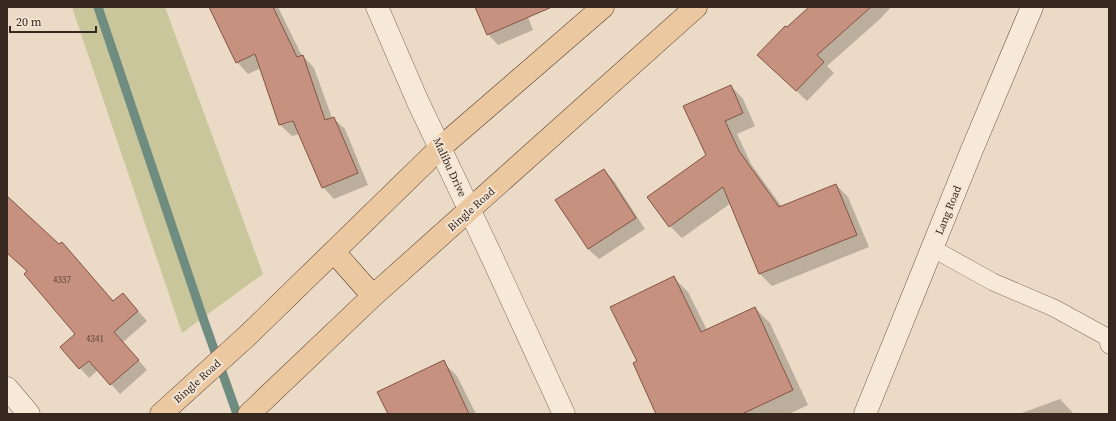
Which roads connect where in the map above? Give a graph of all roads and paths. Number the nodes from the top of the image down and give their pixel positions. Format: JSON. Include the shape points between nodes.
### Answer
{"nodes":[{"id":1,"x":377,"y":7,"type":"edge"},
{"id":2,"x":603,"y":7,"type":"edge"},
{"id":3,"x":696,"y":7,"type":"edge"},
{"id":4,"x":1032,"y":7,"type":"edge"},
{"id":5,"x":440,"y":148,"type":"junction"},
{"id":6,"x":470,"y":210,"type":"junction"},
{"id":7,"x":932,"y":248,"type":"junction"},
{"id":8,"x":334,"y":252,"type":"junction"},
{"id":9,"x":373,"y":296,"type":"junction"},
{"id":10,"x":1109,"y":345,"type":"edge"},
{"id":11,"x":7,"y":388,"type":"edge"},
{"id":12,"x":163,"y":412,"type":"edge"},
{"id":13,"x":29,"y":414,"type":"edge"},
{"id":14,"x":249,"y":414,"type":"edge"},
{"id":15,"x":564,"y":414,"type":"edge"},
{"id":16,"x":865,"y":414,"type":"edge"}],
"edges":[{"from":1,"to":5,"type":"street","name":"Malibu Drive"},
{"from":2,"to":5,"type":"main road","name":"Bingle Road"},
{"from":3,"to":6,"type":"main road","name":"Bingle Road"},
{"from":4,"to":7,"type":"street","name":"Lang Road"},
{"from":5,"to":6,"type":"street","name":"Malibu Drive"},
{"from":5,"to":8,"type":"main road","name":"Bingle Road"},
{"from":6,"to":9,"type":"main road","name":"Bingle Road"},
{"from":6,"to":15,"type":"street","name":"Malibu Drive"},
{"from":7,"to":10,"type":"lane","via":[[993,282],[1054,308],[1100,333],[1107,337]]},
{"from":7,"to":16,"type":"street","name":"Lang Road"},
{"from":8,"to":9,"type":"main road"},
{"from":8,"to":12,"type":"main road","name":"Bingle Road"},
{"from":9,"to":14,"type":"main road","name":"Bingle Road"},
{"from":11,"to":13,"type":"street"}]}
